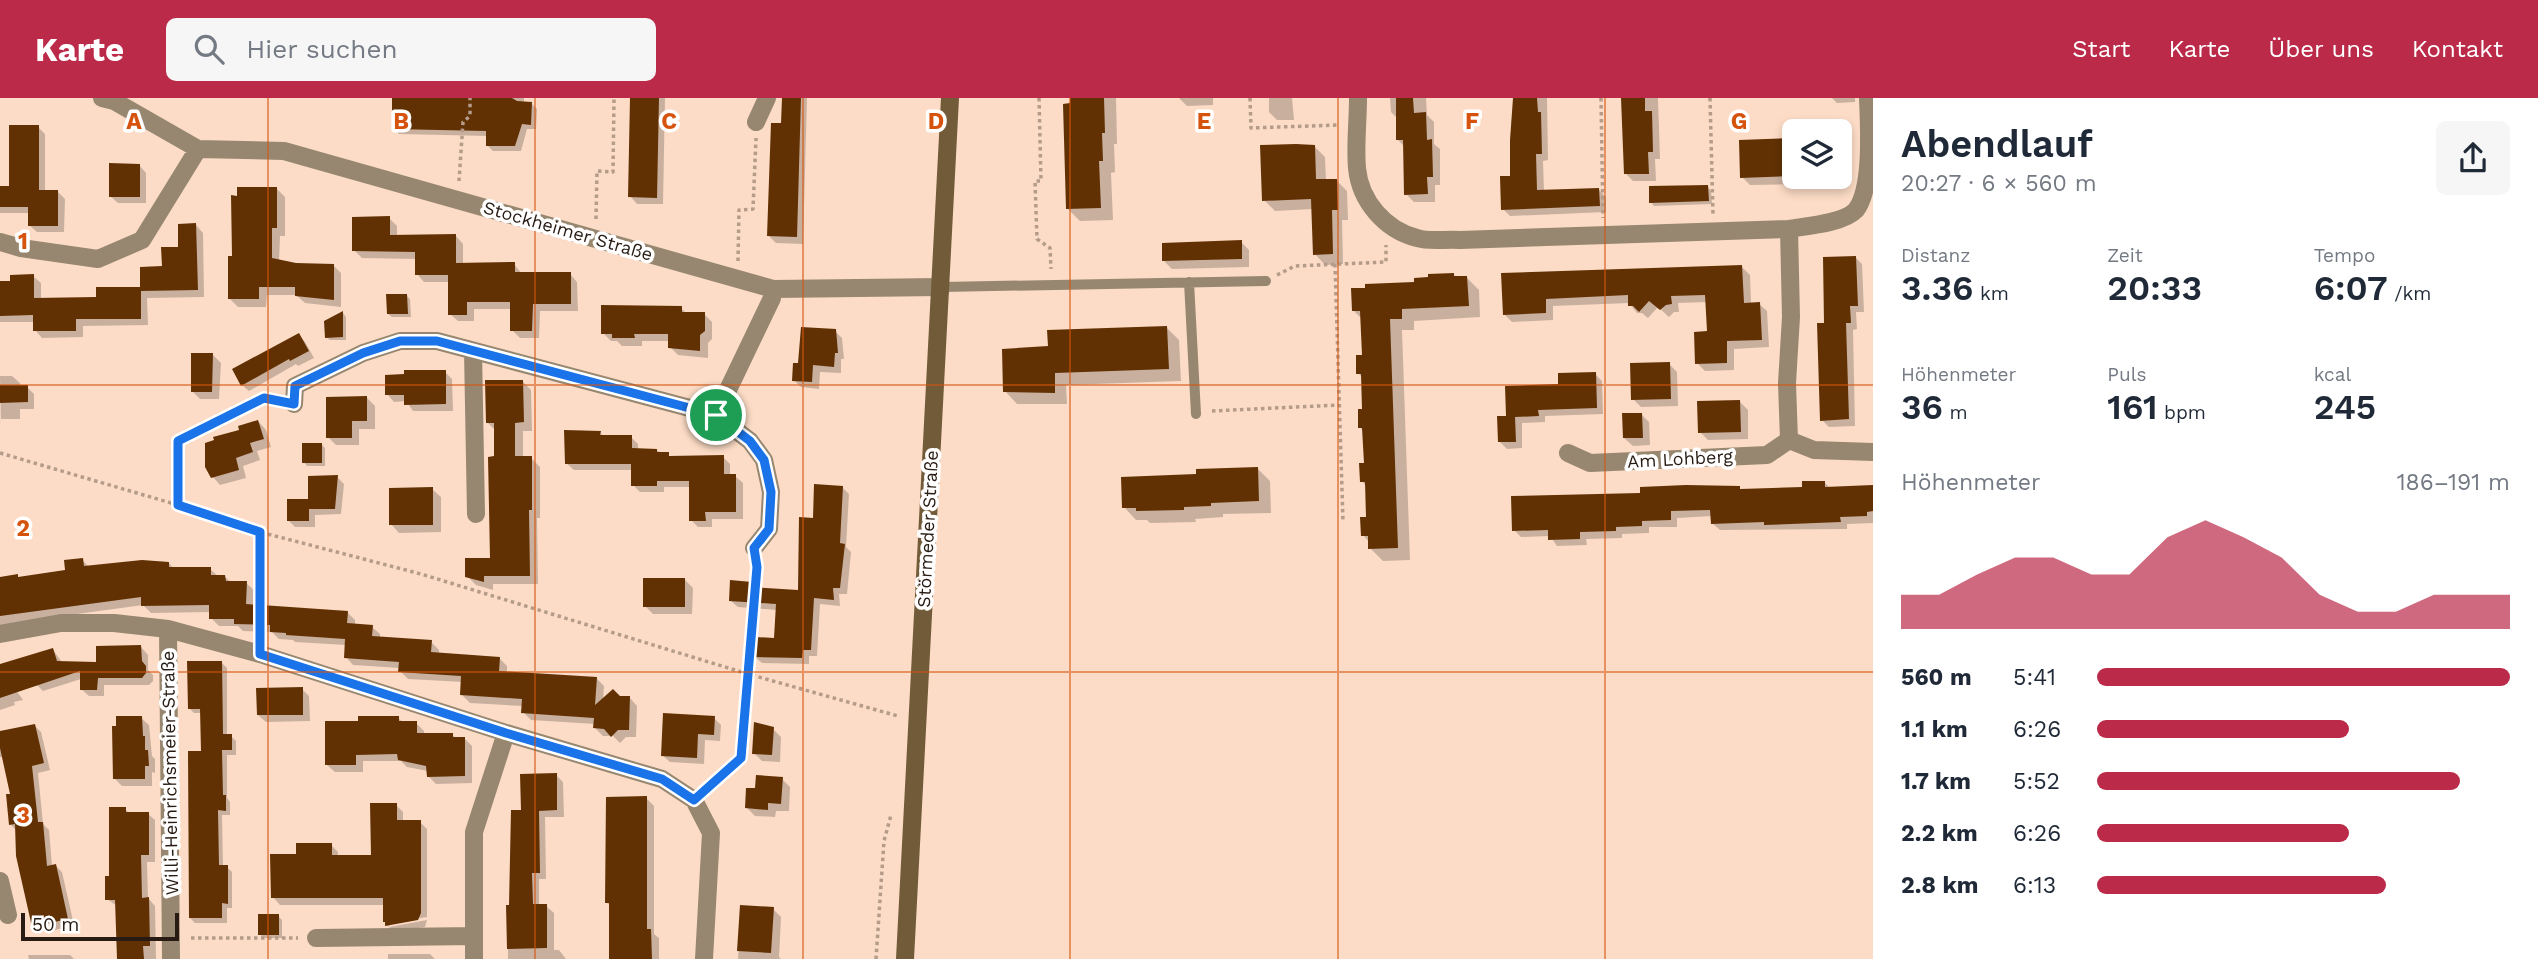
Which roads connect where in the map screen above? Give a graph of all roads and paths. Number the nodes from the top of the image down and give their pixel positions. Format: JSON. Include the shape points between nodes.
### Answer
{"nodes":[{"id":1,"x":102,"y":98,"type":"edge"},
{"id":2,"x":470,"y":98,"type":"edge"},
{"id":3,"x":614,"y":98,"type":"edge"},
{"id":4,"x":767,"y":98,"type":"edge"},
{"id":5,"x":950,"y":98,"type":"edge"},
{"id":6,"x":1039,"y":98,"type":"edge"},
{"id":7,"x":1250,"y":98,"type":"edge"},
{"id":8,"x":1358,"y":98,"type":"edge"},
{"id":9,"x":1601,"y":98,"type":"edge"},
{"id":10,"x":1710,"y":98,"type":"edge"},
{"id":11,"x":1868,"y":98,"type":"edge"},
{"id":12,"x":757,"y":122,"type":"joint"},
{"id":13,"x":1359,"y":124,"type":"junction"},
{"id":14,"x":198,"y":149,"type":"junction"},
{"id":15,"x":459,"y":200,"type":"junction"},
{"id":16,"x":1390,"y":226,"type":"junction"},
{"id":17,"x":1789,"y":229,"type":"junction"},
{"id":18,"x":1713,"y":232,"type":"junction"},
{"id":19,"x":1604,"y":234,"type":"junction"},
{"id":20,"x":596,"y":239,"type":"junction"},
{"id":21,"x":0,"y":242,"type":"edge"},
{"id":22,"x":1335,"y":264,"type":"junction"},
{"id":23,"x":738,"y":281,"type":"junction"},
{"id":24,"x":1266,"y":281,"type":"joint"},
{"id":25,"x":1189,"y":282,"type":"junction"},
{"id":26,"x":1052,"y":285,"type":"junction"},
{"id":27,"x":942,"y":287,"type":"junction"},
{"id":28,"x":773,"y":289,"type":"junction"},
{"id":29,"x":473,"y":351,"type":"junction"},
{"id":30,"x":294,"y":404,"type":"joint"},
{"id":31,"x":1339,"y":405,"type":"junction"},
{"id":32,"x":1196,"y":413,"type":"joint"},
{"id":33,"x":716,"y":415,"type":"junction"},
{"id":34,"x":1789,"y":440,"type":"junction"},
{"id":35,"x":1873,"y":452,"type":"edge"},
{"id":36,"x":0,"y":453,"type":"edge"},
{"id":37,"x":1568,"y":453,"type":"dead end"},
{"id":38,"x":178,"y":505,"type":"junction"},
{"id":39,"x":476,"y":514,"type":"dead end"},
{"id":40,"x":1342,"y":522,"type":"dead end"},
{"id":41,"x":260,"y":532,"type":"junction"},
{"id":42,"x":754,"y":548,"type":"joint"},
{"id":43,"x":168,"y":629,"type":"junction"},
{"id":44,"x":0,"y":634,"type":"edge"},
{"id":45,"x":260,"y":654,"type":"junction"},
{"id":46,"x":748,"y":674,"type":"junction"},
{"id":47,"x":897,"y":715,"type":"dead end"},
{"id":48,"x":506,"y":733,"type":"junction"},
{"id":49,"x":694,"y":800,"type":"junction"},
{"id":50,"x":891,"y":816,"type":"dead end"},
{"id":51,"x":0,"y":881,"type":"edge"},
{"id":52,"x":8,"y":915,"type":"dead end"},
{"id":53,"x":474,"y":936,"type":"junction"},
{"id":54,"x":171,"y":937,"type":"junction"},
{"id":55,"x":316,"y":938,"type":"joint"},
{"id":56,"x":171,"y":959,"type":"edge"},
{"id":57,"x":474,"y":959,"type":"edge"},
{"id":58,"x":704,"y":959,"type":"edge"},
{"id":59,"x":876,"y":959,"type":"edge"},
{"id":60,"x":905,"y":959,"type":"edge"}],
"edges":[{"from":1,"to":14,"type":"street","name":"Stockheimer Straße"},
{"from":2,"to":15,"type":"path","via":[[470,116],[463,122]]},
{"from":3,"to":20,"type":"path","via":[[613,172],[597,171]]},
{"from":4,"to":12,"type":"street"},
{"from":5,"to":27,"type":"main road","name":"Störmeder Straße"},
{"from":6,"to":26,"type":"path","via":[[1037,239],[1050,248]]},
{"from":7,"to":13,"type":"path","via":[[1251,128]]},
{"from":8,"to":13,"type":"street"},
{"from":9,"to":19,"type":"path"},
{"from":10,"to":18,"type":"path"},
{"from":11,"to":17,"type":"street","via":[[1868,185],[1856,210],[1828,223]]},
{"from":12,"to":23,"type":"path","via":[[753,209],[739,210]]},
{"from":13,"to":16,"type":"street","via":[[1357,169],[1363,191]]},
{"from":14,"to":15,"type":"street","name":"Stockheimer Straße","via":[[284,151]]},
{"from":14,"to":21,"type":"street","via":[[142,240],[98,259]]},
{"from":15,"to":20,"type":"street","name":"Stockheimer Straße"},
{"from":16,"to":19,"type":"street","via":[[1417,239]]},
{"from":16,"to":22,"type":"path","via":[[1385,234],[1386,262]]},
{"from":17,"to":18,"type":"street"},
{"from":17,"to":34,"type":"street"},
{"from":18,"to":19,"type":"street"},
{"from":20,"to":23,"type":"street","name":"Stockheimer Straße"},
{"from":22,"to":24,"type":"path","via":[[1295,266]]},
{"from":22,"to":31,"type":"path"},
{"from":23,"to":28,"type":"street","name":"Stockheimer Straße"},
{"from":24,"to":25,"type":"lane"},
{"from":25,"to":26,"type":"lane"},
{"from":25,"to":32,"type":"lane"},
{"from":26,"to":27,"type":"lane"},
{"from":27,"to":28,"type":"street","name":"Stockheimer Straße"},
{"from":27,"to":60,"type":"main road","name":"Störmeder Straße"},
{"from":28,"to":33,"type":"street"},
{"from":29,"to":30,"type":"street","via":[[437,341],[400,341],[363,353],[295,386]]},
{"from":29,"to":33,"type":"street"},
{"from":29,"to":39,"type":"street"},
{"from":30,"to":38,"type":"path","via":[[264,398],[178,441]]},
{"from":31,"to":32,"type":"path"},
{"from":31,"to":40,"type":"path"},
{"from":33,"to":42,"type":"street","via":[[750,441],[764,460],[771,492],[769,529]]},
{"from":34,"to":35,"type":"street","via":[[1814,450]]},
{"from":34,"to":37,"type":"street","name":"Am Lohberg","via":[[1767,455],[1590,463]]},
{"from":36,"to":38,"type":"path"},
{"from":38,"to":41,"type":"path"},
{"from":41,"to":45,"type":"path"},
{"from":41,"to":46,"type":"path","via":[[421,574]]},
{"from":42,"to":46,"type":"path","via":[[757,567]]},
{"from":43,"to":44,"type":"street","via":[[61,622]]},
{"from":43,"to":45,"type":"street"},
{"from":43,"to":54,"type":"street","name":"Willi-Heinrichsmeier-Straße"},
{"from":45,"to":48,"type":"street"},
{"from":46,"to":47,"type":"path"},
{"from":46,"to":49,"type":"path","via":[[741,758]]},
{"from":48,"to":49,"type":"street","via":[[662,779]]},
{"from":48,"to":53,"type":"street","via":[[474,832]]},
{"from":49,"to":58,"type":"street","via":[[711,833]]},
{"from":50,"to":59,"type":"path","via":[[884,841]]},
{"from":51,"to":52,"type":"street"},
{"from":53,"to":55,"type":"street"},
{"from":53,"to":57,"type":"street"},
{"from":54,"to":55,"type":"path"},
{"from":54,"to":56,"type":"street","name":"Willi-Heinrichsmeier-Straße"}]}
